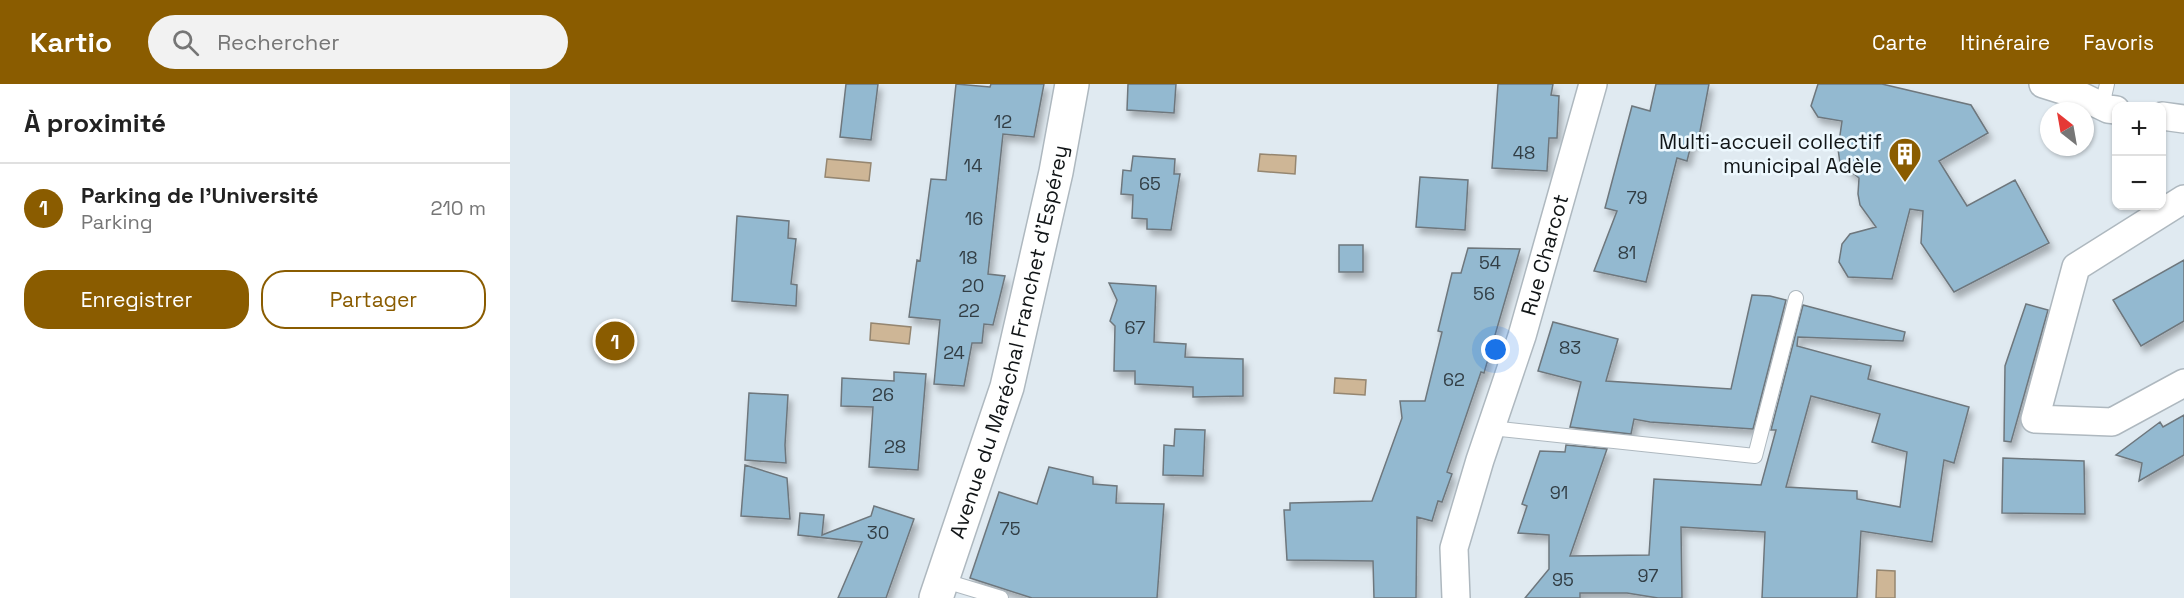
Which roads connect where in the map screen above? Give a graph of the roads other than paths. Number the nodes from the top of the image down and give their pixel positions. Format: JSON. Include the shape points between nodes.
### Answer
{"nodes":[{"id":1,"x":1072,"y":84,"type":"edge"},
{"id":2,"x":1593,"y":84,"type":"edge"},
{"id":3,"x":2043,"y":84,"type":"edge"},
{"id":4,"x":2108,"y":100,"type":"edge"},
{"id":5,"x":2166,"y":117,"type":"edge"},
{"id":6,"x":2184,"y":119,"type":"edge"},
{"id":7,"x":2184,"y":199,"type":"edge"},
{"id":8,"x":1796,"y":298,"type":"dead end"},
{"id":9,"x":2184,"y":383,"type":"edge"},
{"id":10,"x":1491,"y":428,"type":"junction"},
{"id":11,"x":939,"y":589,"type":"edge"},
{"id":12,"x":1001,"y":598,"type":"edge"},
{"id":13,"x":1456,"y":598,"type":"edge"}],
"edges":[{"from":1,"to":11,"type":"main road","name":"Avenue du Maréchal Franchet d'Espérey","via":[[1007,387]]},
{"from":2,"to":10,"type":"street","name":"Rue Charcot","via":[[1522,336]]},
{"from":3,"to":4,"type":"street"},
{"from":5,"to":6,"type":"street"},
{"from":7,"to":9,"type":"street","via":[[2076,267],[2036,419],[2112,422]]},
{"from":8,"to":10,"type":"lane","via":[[1755,456]]},
{"from":10,"to":13,"type":"street","name":"Rue Charcot","via":[[1454,548]]},
{"from":11,"to":12,"type":"lane"}]}
